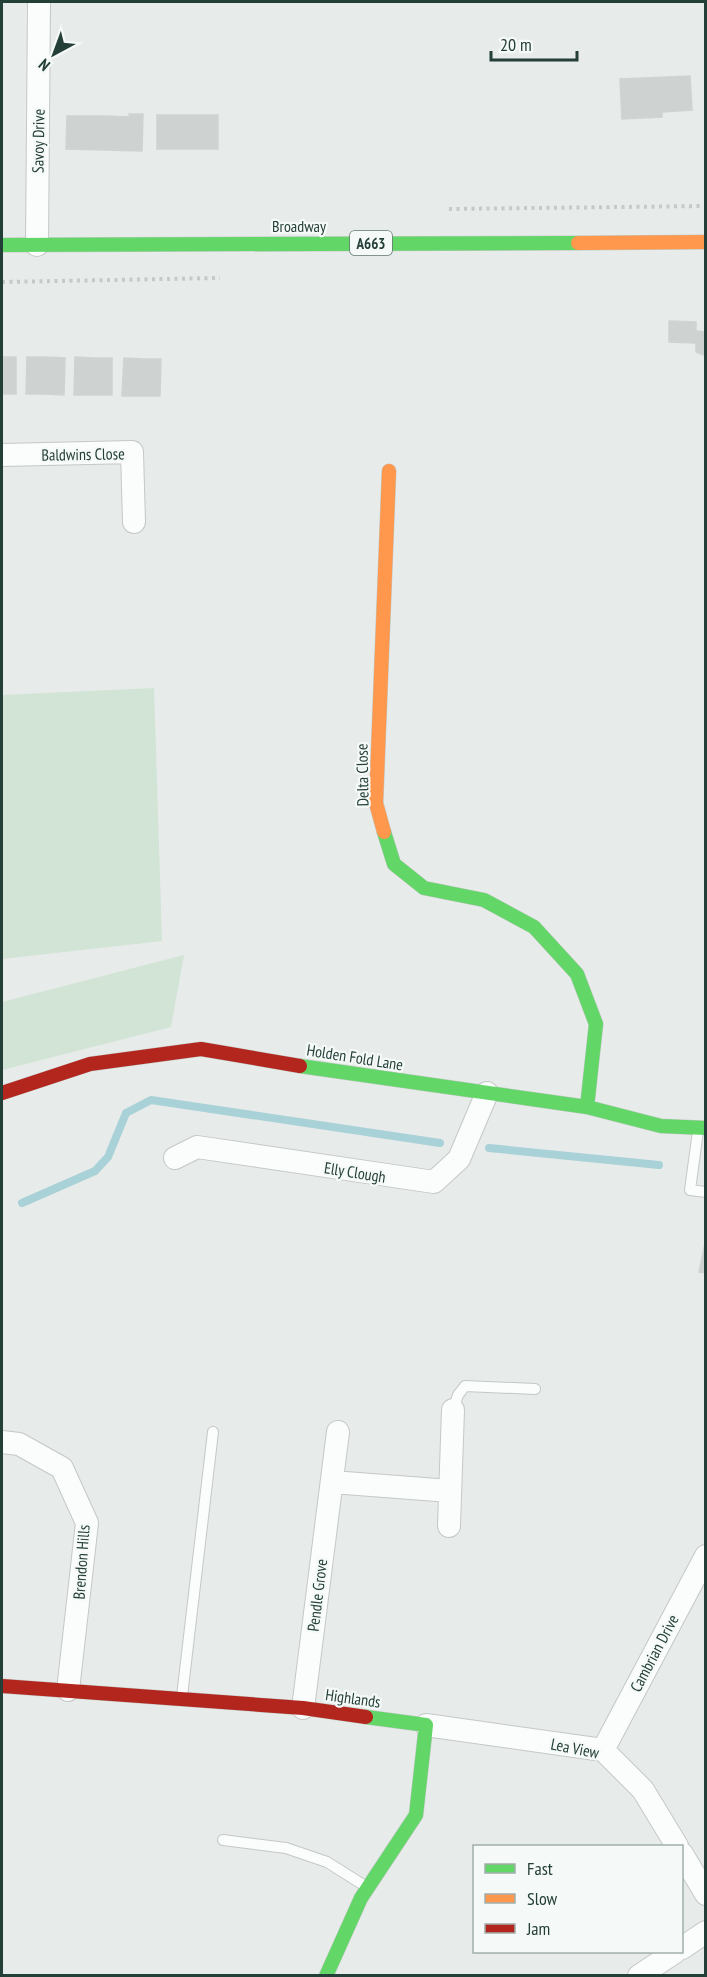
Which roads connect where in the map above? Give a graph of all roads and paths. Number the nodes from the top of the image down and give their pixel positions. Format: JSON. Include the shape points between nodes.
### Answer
{"nodes":[{"id":1,"x":39,"y":2,"type":"edge"},
{"id":2,"x":705,"y":242,"type":"edge"},
{"id":3,"x":2,"y":245,"type":"edge"},
{"id":4,"x":37,"y":245,"type":"junction"},
{"id":5,"x":2,"y":455,"type":"edge"},
{"id":6,"x":388,"y":471,"type":"dead end"},
{"id":7,"x":134,"y":522,"type":"dead end"},
{"id":8,"x":487,"y":1093,"type":"junction"},
{"id":9,"x":2,"y":1094,"type":"edge"},
{"id":10,"x":587,"y":1107,"type":"junction"},
{"id":11,"x":702,"y":1128,"type":"edge"},
{"id":12,"x":175,"y":1158,"type":"dead end"},
{"id":13,"x":705,"y":1192,"type":"edge"},
{"id":14,"x":535,"y":1389,"type":"dead end"},
{"id":15,"x":453,"y":1410,"type":"joint"},
{"id":16,"x":213,"y":1432,"type":"dead end"},
{"id":17,"x":338,"y":1432,"type":"dead end"},
{"id":18,"x":2,"y":1442,"type":"edge"},
{"id":19,"x":332,"y":1482,"type":"junction"},
{"id":20,"x":450,"y":1491,"type":"junction"},
{"id":21,"x":448,"y":1526,"type":"dead end"},
{"id":22,"x":705,"y":1556,"type":"edge"},
{"id":23,"x":2,"y":1686,"type":"edge"},
{"id":24,"x":68,"y":1690,"type":"junction"},
{"id":25,"x":182,"y":1699,"type":"junction"},
{"id":26,"x":303,"y":1708,"type":"junction"},
{"id":27,"x":426,"y":1725,"type":"junction"},
{"id":28,"x":603,"y":1750,"type":"junction"},
{"id":29,"x":223,"y":1840,"type":"dead end"},
{"id":30,"x":676,"y":1845,"type":"edge"},
{"id":31,"x":683,"y":1857,"type":"edge"},
{"id":32,"x":368,"y":1888,"type":"junction"},
{"id":33,"x":705,"y":1894,"type":"edge"},
{"id":34,"x":705,"y":1932,"type":"edge"},
{"id":35,"x":683,"y":1946,"type":"edge"},
{"id":36,"x":674,"y":1953,"type":"edge"},
{"id":37,"x":326,"y":1976,"type":"edge"},
{"id":38,"x":639,"y":1976,"type":"edge"}],
"edges":[{"from":1,"to":4,"type":"street","name":"Savoy Drive"},
{"from":2,"to":4,"type":"street","name":"Broadway","number":"A663"},
{"from":3,"to":4,"type":"street","name":"Broadway","number":"A663"},
{"from":5,"to":7,"type":"street","name":"Baldwins Close","via":[[132,452]]},
{"from":6,"to":10,"type":"street","name":"Delta Close","via":[[376,803],[394,864],[424,888],[484,900],[534,927],[577,974],[596,1024]]},
{"from":8,"to":9,"type":"street","name":"Holden Fold Lane","via":[[201,1049],[90,1064]]},
{"from":8,"to":10,"type":"street","name":"Holden Fold Lane"},
{"from":8,"to":12,"type":"street","name":"Elly Clough","via":[[459,1159],[435,1182],[197,1147]]},
{"from":10,"to":11,"type":"street","name":"Holden Fold Lane","via":[[661,1126]]},
{"from":11,"to":13,"type":"lane","via":[[690,1190]]},
{"from":14,"to":15,"type":"lane","via":[[465,1386]]},
{"from":15,"to":20,"type":"street"},
{"from":16,"to":25,"type":"lane"},
{"from":17,"to":19,"type":"street","name":"Pendle Grove"},
{"from":18,"to":24,"type":"street","name":"Brendon Hills","via":[[19,1444],[62,1468],[87,1523]]},
{"from":19,"to":20,"type":"street"},
{"from":19,"to":26,"type":"street","name":"Pendle Grove"},
{"from":20,"to":21,"type":"street"},
{"from":22,"to":28,"type":"street","name":"Cambrian Drive"},
{"from":23,"to":24,"type":"street","name":"Highlands"},
{"from":24,"to":25,"type":"street","name":"Highlands"},
{"from":25,"to":26,"type":"street","name":"Highlands"},
{"from":26,"to":27,"type":"street","name":"Highlands"},
{"from":27,"to":28,"type":"street","name":"Lea View"},
{"from":27,"to":32,"type":"street","via":[[417,1815]]},
{"from":28,"to":30,"type":"street","name":"Lea View","via":[[643,1790]]},
{"from":29,"to":32,"type":"lane","via":[[286,1848],[327,1862]]},
{"from":31,"to":33,"type":"street"},
{"from":32,"to":37,"type":"street"},
{"from":34,"to":35,"type":"street"},
{"from":36,"to":38,"type":"street"}]}
